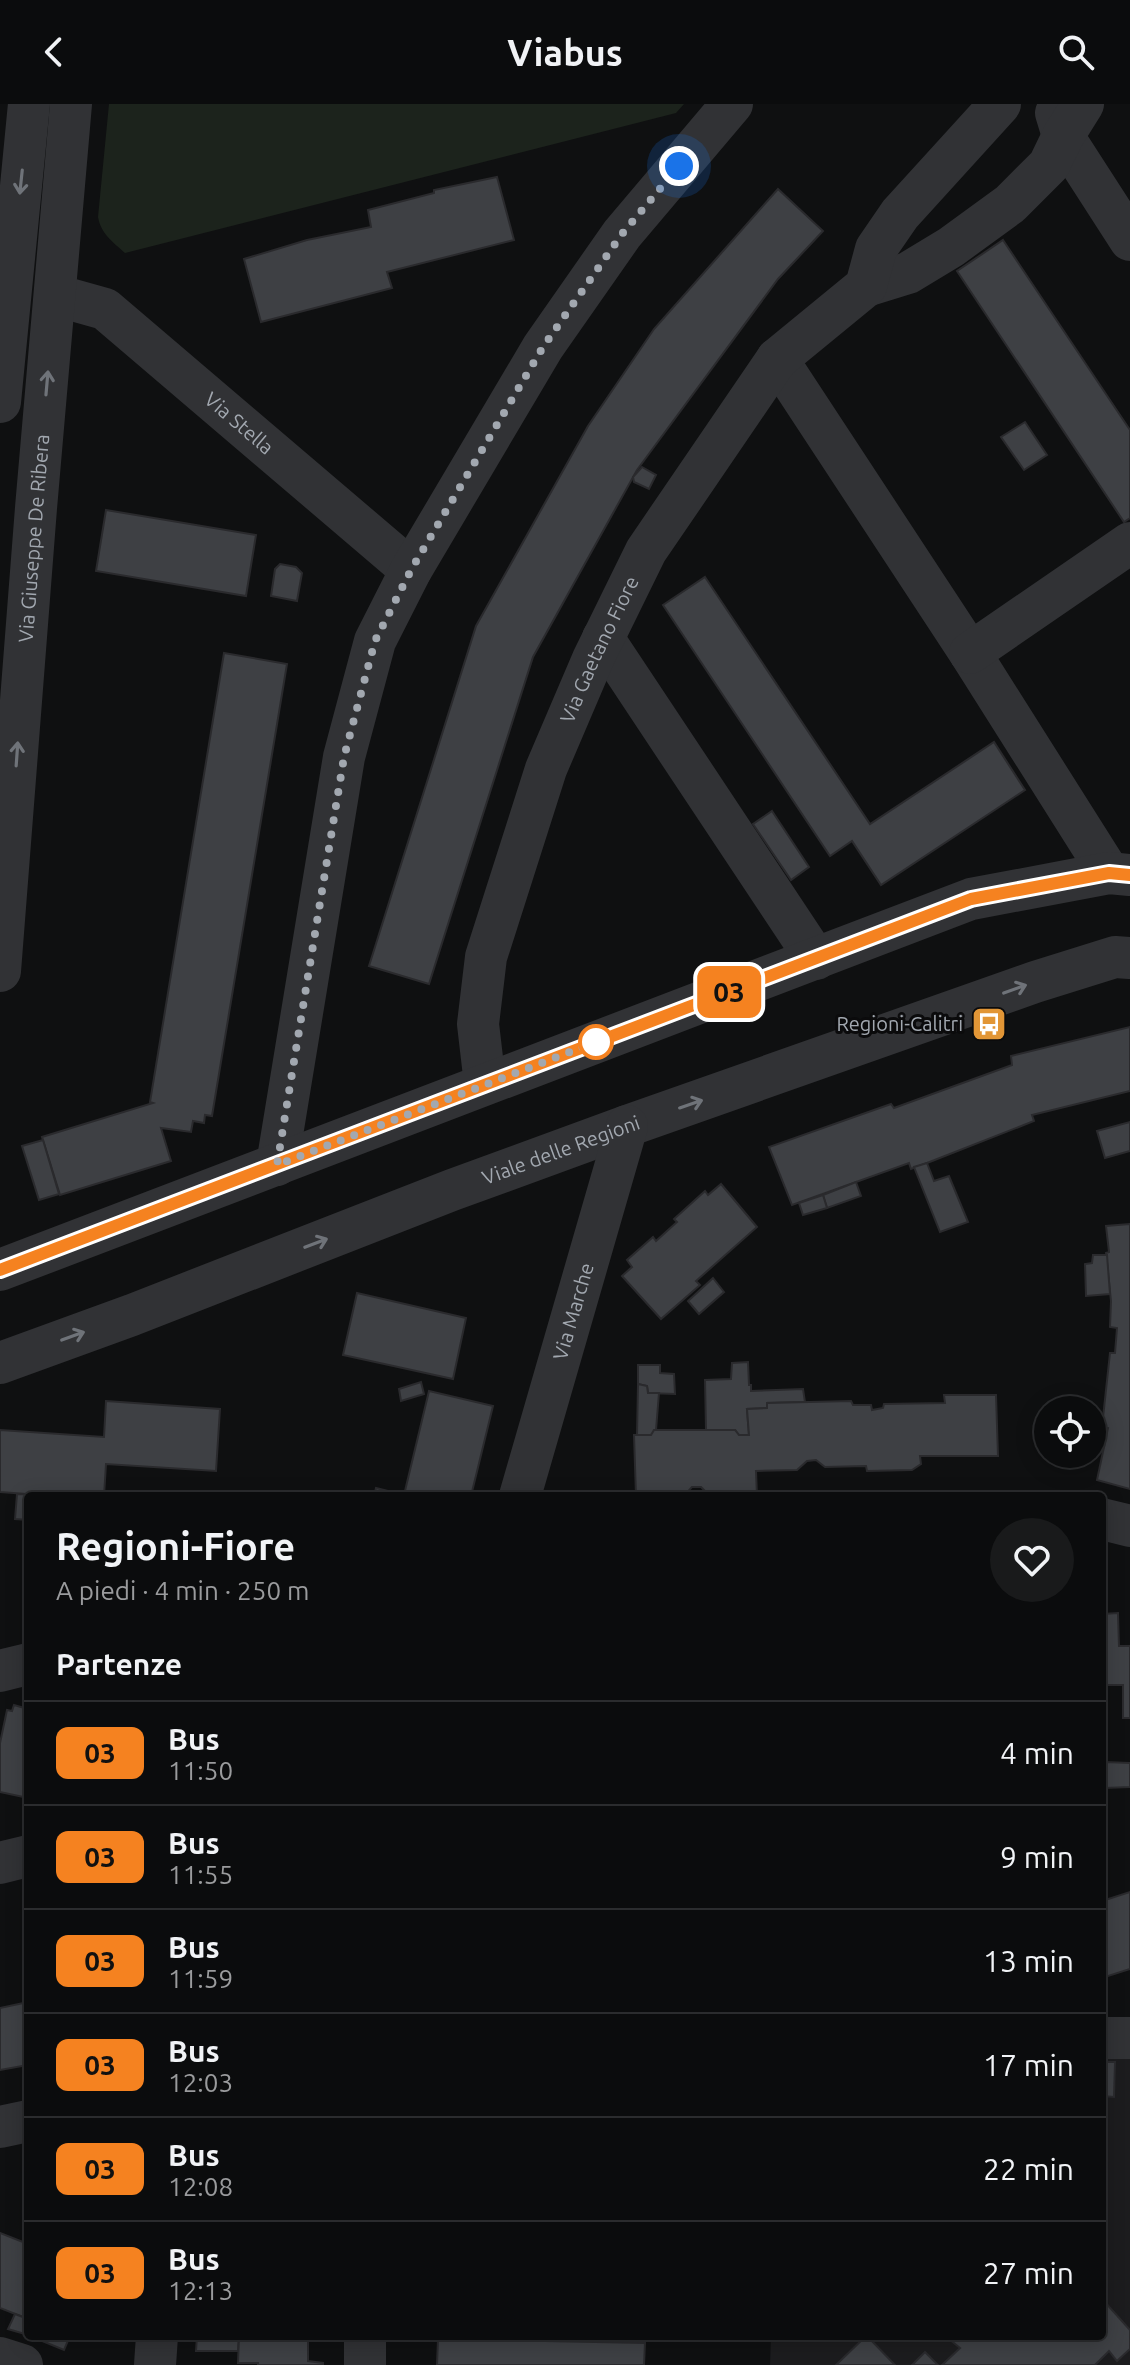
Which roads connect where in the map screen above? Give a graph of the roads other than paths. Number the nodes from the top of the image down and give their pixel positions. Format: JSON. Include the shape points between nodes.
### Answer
{"nodes":[{"id":1,"x":29,"y":104,"type":"edge"},
{"id":2,"x":71,"y":104,"type":"edge"},
{"id":3,"x":732,"y":104,"type":"edge"},
{"id":4,"x":1000,"y":104,"type":"edge"},
{"id":5,"x":1016,"y":104,"type":"edge"},
{"id":6,"x":1062,"y":112,"type":"edge"},
{"id":7,"x":1130,"y":240,"type":"edge"},
{"id":8,"x":866,"y":286,"type":"junction"},
{"id":9,"x":55,"y":295,"type":"junction"},
{"id":10,"x":777,"y":359,"type":"junction"},
{"id":11,"x":0,"y":402,"type":"edge"},
{"id":12,"x":1130,"y":543,"type":"edge"},
{"id":13,"x":411,"y":570,"type":"junction"},
{"id":14,"x":603,"y":638,"type":"junction"},
{"id":15,"x":970,"y":653,"type":"junction"},
{"id":16,"x":1119,"y":874,"type":"edge"},
{"id":17,"x":4,"y":881,"type":"edge"},
{"id":18,"x":1130,"y":958,"type":"edge"},
{"id":19,"x":816,"y":959,"type":"junction"},
{"id":20,"x":0,"y":971,"type":"edge"},
{"id":21,"x":485,"y":1084,"type":"junction"},
{"id":22,"x":627,"y":1126,"type":"junction"},
{"id":23,"x":277,"y":1165,"type":"junction"},
{"id":24,"x":2,"y":1263,"type":"edge"},
{"id":25,"x":0,"y":1363,"type":"edge"},
{"id":26,"x":521,"y":1492,"type":"edge"},
{"id":27,"x":1106,"y":1520,"type":"edge"},
{"id":28,"x":1130,"y":1526,"type":"edge"},
{"id":29,"x":24,"y":1665,"type":"edge"},
{"id":30,"x":0,"y":1671,"type":"edge"},
{"id":31,"x":24,"y":1857,"type":"edge"},
{"id":32,"x":0,"y":1863,"type":"edge"},
{"id":33,"x":1106,"y":2038,"type":"edge"},
{"id":34,"x":1130,"y":2038,"type":"edge"},
{"id":35,"x":24,"y":2122,"type":"edge"},
{"id":36,"x":0,"y":2127,"type":"edge"},
{"id":37,"x":157,"y":2340,"type":"edge"},
{"id":38,"x":365,"y":2340,"type":"edge"},
{"id":39,"x":0,"y":2358,"type":"edge"},
{"id":40,"x":22,"y":2365,"type":"edge"},
{"id":41,"x":155,"y":2365,"type":"edge"},
{"id":42,"x":365,"y":2365,"type":"edge"}],
"edges":[{"from":1,"to":11,"type":"street","one_way":true},
{"from":2,"to":9,"type":"street","name":"Via Giuseppe De Ribera"},
{"from":3,"to":13,"type":"street","via":[[622,234],[543,347]]},
{"from":4,"to":8,"type":"street","via":[[900,214],[876,249]]},
{"from":5,"to":6,"type":"street"},
{"from":6,"to":7,"type":"street"},
{"from":6,"to":8,"type":"street","name":"Via Gaetano Fiore","via":[[1049,165],[1010,204],[908,273]]},
{"from":8,"to":10,"type":"street","name":"Via Gaetano Fiore"},
{"from":9,"to":13,"type":"street","name":"Via Stella","via":[[105,309]]},
{"from":17,"to":9,"type":"street","name":"Via Giuseppe De Ribera","one_way":true},
{"from":10,"to":14,"type":"street","name":"Via Gaetano Fiore","via":[[646,551]]},
{"from":10,"to":15,"type":"street"},
{"from":12,"to":15,"type":"street"},
{"from":13,"to":23,"type":"street","via":[[375,641],[344,757]]},
{"from":14,"to":19,"type":"street"},
{"from":14,"to":21,"type":"street","name":"Via Gaetano Fiore","via":[[546,769],[486,957],[478,1024]]},
{"from":15,"to":16,"type":"street"},
{"from":16,"to":19,"type":"street","via":[[971,899]]},
{"from":17,"to":20,"type":"street","name":"Via Giuseppe De Ribera"},
{"from":22,"to":18,"type":"street","name":"Viale delle Regioni","one_way":true,"via":[[1035,982],[1115,957]]},
{"from":19,"to":21,"type":"street"},
{"from":21,"to":23,"type":"street"},
{"from":25,"to":22,"type":"street","name":"Viale delle Regioni","one_way":true},
{"from":22,"to":26,"type":"street","name":"Via Marche"},
{"from":23,"to":24,"type":"street"},
{"from":27,"to":28,"type":"street"},
{"from":29,"to":30,"type":"street"},
{"from":31,"to":32,"type":"street"},
{"from":33,"to":34,"type":"street"},
{"from":35,"to":36,"type":"street"},
{"from":37,"to":41,"type":"street"},
{"from":38,"to":42,"type":"street"},
{"from":39,"to":40,"type":"street"}]}
